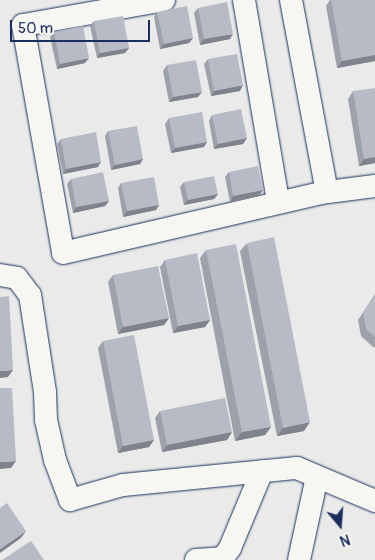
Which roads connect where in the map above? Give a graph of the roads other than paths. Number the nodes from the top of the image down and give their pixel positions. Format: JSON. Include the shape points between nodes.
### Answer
{"nodes":[{"id":1,"x":164,"y":0,"type":"edge"},
{"id":2,"x":244,"y":0,"type":"edge"},
{"id":3,"x":291,"y":0,"type":"edge"},
{"id":4,"x":375,"y":186,"type":"edge"},
{"id":5,"x":327,"y":192,"type":"junction"},
{"id":6,"x":278,"y":202,"type":"junction"},
{"id":7,"x":0,"y":275,"type":"edge"},
{"id":8,"x":262,"y":471,"type":"junction"},
{"id":9,"x":317,"y":477,"type":"junction"},
{"id":10,"x":375,"y":501,"type":"edge"},
{"id":11,"x":222,"y":559,"type":"edge"},
{"id":12,"x":196,"y":560,"type":"edge"},
{"id":13,"x":299,"y":560,"type":"edge"}],
"edges":[{"from":1,"to":6,"type":"street","via":[[23,25],[63,253]]},
{"from":2,"to":6,"type":"street"},
{"from":3,"to":5,"type":"street"},
{"from":4,"to":5,"type":"street"},
{"from":5,"to":6,"type":"street"},
{"from":7,"to":8,"type":"street","via":[[17,278],[30,295],[45,392],[46,420],[55,460],[70,500],[123,485]]},
{"from":8,"to":9,"type":"street","via":[[297,468]]},
{"from":8,"to":11,"type":"street","via":[[230,548]]},
{"from":9,"to":10,"type":"street"},
{"from":9,"to":13,"type":"street"},
{"from":11,"to":12,"type":"street"}]}
